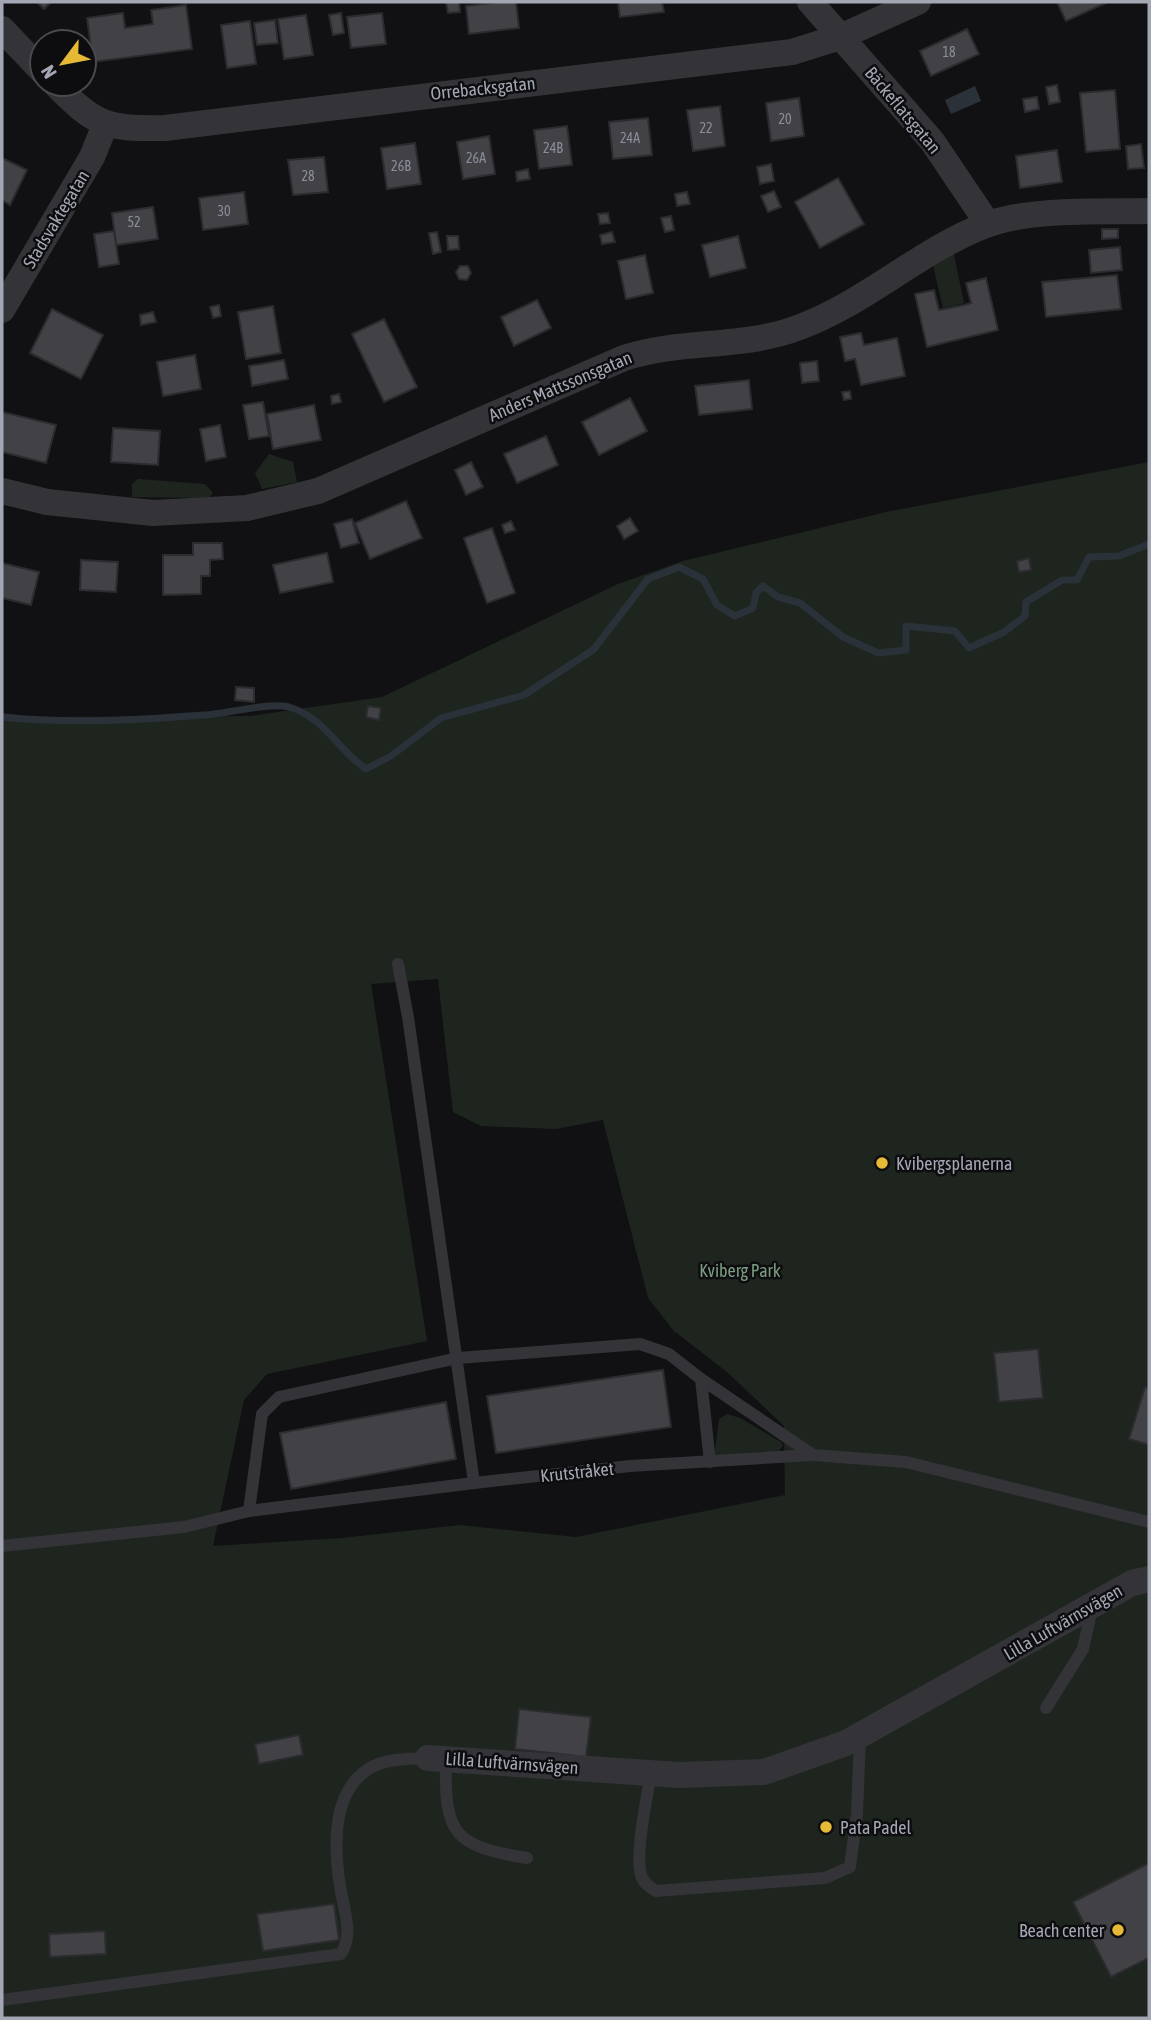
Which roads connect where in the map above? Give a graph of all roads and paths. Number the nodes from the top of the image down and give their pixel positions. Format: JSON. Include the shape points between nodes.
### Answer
{"nodes":[{"id":1,"x":810,"y":2,"type":"edge"},
{"id":2,"x":918,"y":2,"type":"edge"},
{"id":3,"x":2,"y":29,"type":"edge"},
{"id":4,"x":840,"y":37,"type":"junction"},
{"id":5,"x":28,"y":56,"type":"edge"},
{"id":6,"x":68,"y":98,"type":"edge"},
{"id":7,"x":105,"y":125,"type":"junction"},
{"id":8,"x":1149,"y":211,"type":"edge"},
{"id":9,"x":988,"y":224,"type":"junction"},
{"id":10,"x":2,"y":310,"type":"edge"},
{"id":11,"x":2,"y":491,"type":"edge"},
{"id":12,"x":398,"y":964,"type":"dead end"},
{"id":13,"x":458,"y":1358,"type":"junction"},
{"id":14,"x":701,"y":1379,"type":"junction"},
{"id":15,"x":813,"y":1455,"type":"junction"},
{"id":16,"x":710,"y":1462,"type":"junction"},
{"id":17,"x":474,"y":1483,"type":"junction"},
{"id":18,"x":249,"y":1511,"type":"junction"},
{"id":19,"x":1149,"y":1522,"type":"edge"},
{"id":20,"x":2,"y":1546,"type":"edge"},
{"id":21,"x":1149,"y":1579,"type":"edge"},
{"id":22,"x":1093,"y":1605,"type":"junction"},
{"id":23,"x":1046,"y":1708,"type":"dead end"},
{"id":24,"x":860,"y":1735,"type":"junction"},
{"id":25,"x":437,"y":1758,"type":"junction"},
{"id":26,"x":651,"y":1773,"type":"junction"},
{"id":27,"x":527,"y":1858,"type":"dead end"},
{"id":28,"x":2,"y":2000,"type":"edge"}],
"edges":[{"from":1,"to":4,"type":"street","name":"Bäckeflatsgatan"},
{"from":2,"to":4,"type":"street","name":"Orrebacksgatan"},
{"from":3,"to":5,"type":"street"},
{"from":4,"to":7,"type":"street","name":"Orrebacksgatan","via":[[792,52],[179,126],[123,129]]},
{"from":4,"to":9,"type":"street","name":"Bäckeflatsgatan","via":[[932,141]]},
{"from":6,"to":7,"type":"street","name":"Orrebacksgatan"},
{"from":7,"to":10,"type":"street","name":"Stadsvaktegatan","via":[[92,157]]},
{"from":8,"to":9,"type":"street","name":"Anders Mattssonsgatan","via":[[1049,213]]},
{"from":9,"to":11,"type":"street","name":"Anders Mattssonsgatan","via":[[800,328],[768,337],[651,349],[624,358],[318,491],[247,508],[153,513],[47,502]]},
{"from":12,"to":13,"type":"lane"},
{"from":13,"to":14,"type":"lane","via":[[640,1344],[669,1354]]},
{"from":13,"to":17,"type":"lane"},
{"from":13,"to":18,"type":"lane","via":[[279,1397],[262,1413]]},
{"from":14,"to":15,"type":"lane"},
{"from":14,"to":16,"type":"lane"},
{"from":15,"to":16,"type":"lane","name":"Krutstråket"},
{"from":15,"to":19,"type":"lane","name":"Krutstråket","via":[[906,1462]]},
{"from":16,"to":17,"type":"lane","name":"Krutstråket"},
{"from":17,"to":18,"type":"lane","name":"Krutstråket"},
{"from":18,"to":20,"type":"lane","name":"Krutstråket","via":[[184,1527]]},
{"from":21,"to":22,"type":"street","name":"Lilla Luftvärnsvägen","via":[[1132,1583]]},
{"from":22,"to":23,"type":"lane","via":[[1083,1649]]},
{"from":22,"to":24,"type":"street","name":"Lilla Luftvärnsvägen"},
{"from":24,"to":26,"type":"street","name":"Lilla Luftvärnsvägen","via":[[764,1772]]},
{"from":24,"to":26,"type":"lane","via":[[850,1867],[825,1878],[656,1891],[646,1885],[641,1875],[642,1828]]},
{"from":25,"to":26,"type":"street","name":"Lilla Luftvärnsvägen"},
{"from":25,"to":27,"type":"lane","via":[[453,1826],[467,1843],[481,1851]]},
{"from":25,"to":28,"type":"lane","name":"Lilla Luftvärnsvägen","via":[[388,1761],[370,1768],[344,1800],[336,1837],[347,1923],[347,1945],[341,1954]]}]}
